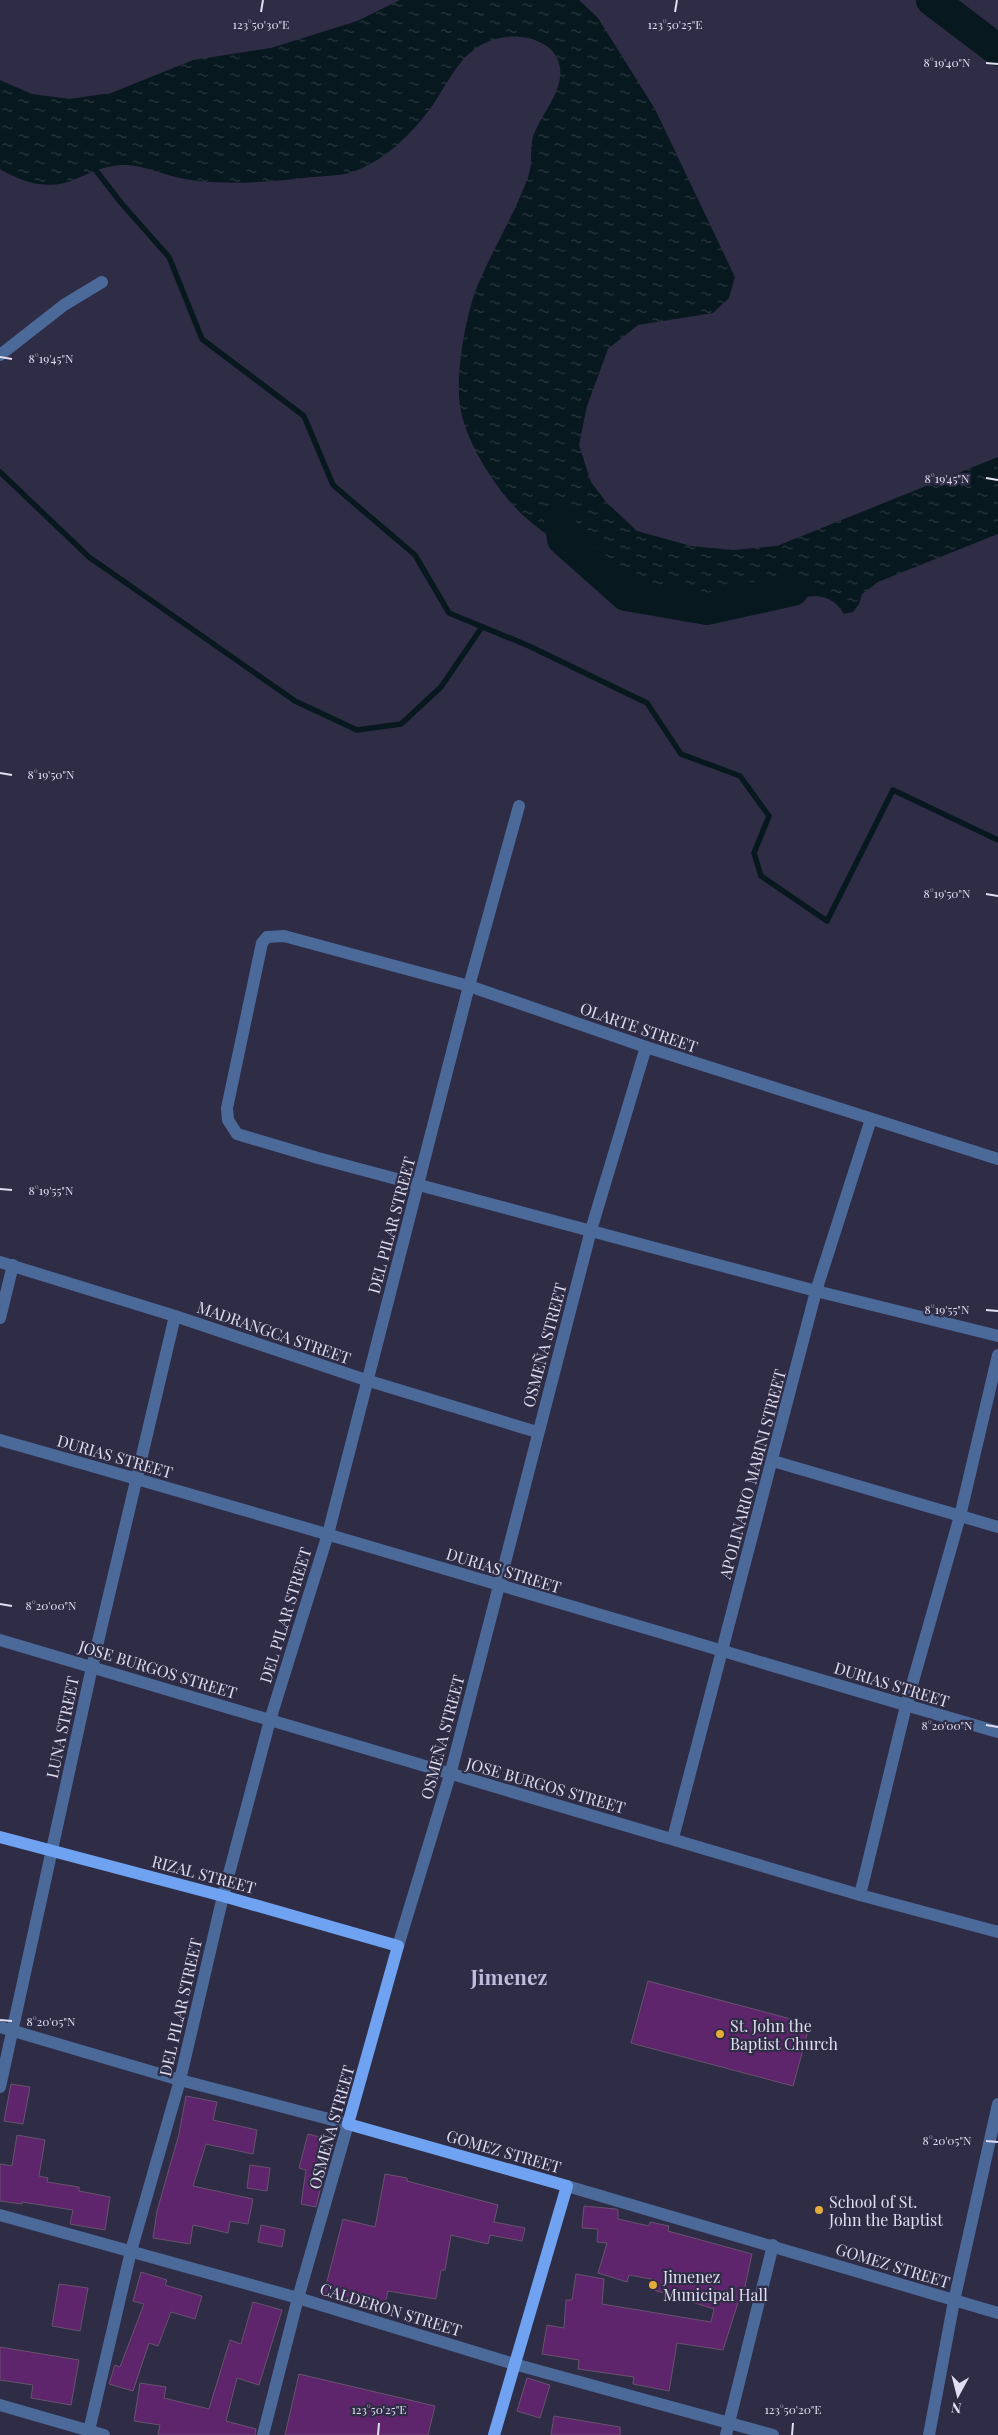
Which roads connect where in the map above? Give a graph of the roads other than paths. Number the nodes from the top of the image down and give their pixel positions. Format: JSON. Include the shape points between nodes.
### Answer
{"nodes":[{"id":1,"x":102,"y":282,"type":"dead end"},
{"id":2,"x":0,"y":355,"type":"edge"},
{"id":3,"x":519,"y":806,"type":"dead end"},
{"id":4,"x":469,"y":986,"type":"junction"},
{"id":5,"x":646,"y":1047,"type":"junction"},
{"id":6,"x":871,"y":1120,"type":"junction"},
{"id":7,"x":998,"y":1160,"type":"edge"},
{"id":8,"x":419,"y":1184,"type":"junction"},
{"id":9,"x":591,"y":1230,"type":"junction"},
{"id":10,"x":0,"y":1262,"type":"edge"},
{"id":11,"x":13,"y":1265,"type":"junction"},
{"id":12,"x":816,"y":1291,"type":"junction"},
{"id":13,"x":175,"y":1316,"type":"junction"},
{"id":14,"x":0,"y":1318,"type":"edge"},
{"id":15,"x":998,"y":1336,"type":"edge"},
{"id":16,"x":998,"y":1354,"type":"edge"},
{"id":17,"x":366,"y":1380,"type":"junction"},
{"id":18,"x":538,"y":1432,"type":"junction"},
{"id":19,"x":0,"y":1440,"type":"edge"},
{"id":20,"x":773,"y":1461,"type":"junction"},
{"id":21,"x":136,"y":1479,"type":"junction"},
{"id":22,"x":960,"y":1516,"type":"junction"},
{"id":23,"x":998,"y":1527,"type":"edge"},
{"id":24,"x":328,"y":1534,"type":"junction"},
{"id":25,"x":498,"y":1586,"type":"junction"},
{"id":26,"x":0,"y":1640,"type":"edge"},
{"id":27,"x":722,"y":1650,"type":"junction"},
{"id":28,"x":92,"y":1667,"type":"junction"},
{"id":29,"x":906,"y":1706,"type":"junction"},
{"id":30,"x":270,"y":1720,"type":"junction"},
{"id":31,"x":998,"y":1732,"type":"edge"},
{"id":32,"x":450,"y":1774,"type":"junction"},
{"id":33,"x":0,"y":1837,"type":"edge"},
{"id":34,"x":673,"y":1838,"type":"junction"},
{"id":35,"x":52,"y":1851,"type":"junction"},
{"id":36,"x":860,"y":1895,"type":"junction"},
{"id":37,"x":223,"y":1896,"type":"junction"},
{"id":38,"x":998,"y":1932,"type":"edge"},
{"id":39,"x":398,"y":1946,"type":"junction"},
{"id":40,"x":0,"y":2027,"type":"edge"},
{"id":41,"x":14,"y":2030,"type":"junction"},
{"id":42,"x":180,"y":2080,"type":"junction"},
{"id":43,"x":0,"y":2087,"type":"edge"},
{"id":44,"x":998,"y":2105,"type":"edge"},
{"id":45,"x":348,"y":2124,"type":"junction"},
{"id":46,"x":567,"y":2186,"type":"junction"},
{"id":47,"x":0,"y":2215,"type":"edge"},
{"id":48,"x":773,"y":2245,"type":"junction"},
{"id":49,"x":132,"y":2251,"type":"junction"},
{"id":50,"x":298,"y":2298,"type":"junction"},
{"id":51,"x":954,"y":2300,"type":"junction"},
{"id":52,"x":998,"y":2313,"type":"edge"},
{"id":53,"x":514,"y":2364,"type":"junction"},
{"id":54,"x":0,"y":2405,"type":"edge"},
{"id":55,"x":729,"y":2422,"type":"junction"},
{"id":56,"x":88,"y":2433,"type":"edge"},
{"id":57,"x":104,"y":2435,"type":"edge"},
{"id":58,"x":263,"y":2435,"type":"edge"},
{"id":59,"x":494,"y":2435,"type":"edge"},
{"id":60,"x":726,"y":2435,"type":"edge"},
{"id":61,"x":773,"y":2435,"type":"edge"},
{"id":62,"x":929,"y":2435,"type":"edge"}],
"edges":[{"from":1,"to":2,"type":"street","via":[[64,305]]},
{"from":3,"to":4,"type":"street","name":"DEL PILAR STREET"},
{"from":4,"to":5,"type":"street","name":"OLARTE STREET"},
{"from":4,"to":8,"type":"street","name":"DEL PILAR STREET"},
{"from":4,"to":8,"type":"street","name":"OLARTE STREET","via":[[284,936],[267,937],[258,958],[227,1108],[232,1129],[237,1134]]},
{"from":5,"to":6,"type":"street","name":"OLARTE STREET"},
{"from":5,"to":9,"type":"street","name":"OSMEÑA STREET"},
{"from":6,"to":7,"type":"street","name":"OLARTE STREET"},
{"from":6,"to":12,"type":"street","name":"APOLINARIO MABINI STREET"},
{"from":8,"to":9,"type":"street"},
{"from":8,"to":17,"type":"street","name":"DEL PILAR STREET"},
{"from":9,"to":12,"type":"street"},
{"from":9,"to":18,"type":"street","name":"OSMEÑA STREET"},
{"from":10,"to":11,"type":"street","name":"MADRANGCA STREET"},
{"from":11,"to":13,"type":"street","name":"MADRANGCA STREET"},
{"from":11,"to":14,"type":"street"},
{"from":12,"to":15,"type":"street"},
{"from":12,"to":20,"type":"street","name":"APOLINARIO MABINI STREET"},
{"from":13,"to":17,"type":"street","name":"MADRANGCA STREET"},
{"from":13,"to":21,"type":"street","name":"LUNA STREET"},
{"from":16,"to":22,"type":"street"},
{"from":17,"to":18,"type":"street","name":"MADRANGCA STREET"},
{"from":17,"to":24,"type":"street","name":"DEL PILAR STREET"},
{"from":18,"to":25,"type":"street","name":"OSMEÑA STREET"},
{"from":19,"to":21,"type":"street","name":"DURIAS STREET"},
{"from":20,"to":22,"type":"street"},
{"from":20,"to":27,"type":"street","name":"APOLINARIO MABINI STREET"},
{"from":21,"to":24,"type":"street","name":"DURIAS STREET"},
{"from":21,"to":28,"type":"street","name":"LUNA STREET"},
{"from":22,"to":23,"type":"street"},
{"from":22,"to":29,"type":"street"},
{"from":24,"to":25,"type":"street","name":"DURIAS STREET"},
{"from":24,"to":30,"type":"street","name":"DEL PILAR STREET"},
{"from":25,"to":27,"type":"street","name":"DURIAS STREET"},
{"from":25,"to":32,"type":"street","name":"OSMEÑA STREET"},
{"from":26,"to":28,"type":"street","name":"JOSE BURGOS STREET"},
{"from":27,"to":29,"type":"street","name":"DURIAS STREET"},
{"from":27,"to":34,"type":"street","name":"APOLINARIO MABINI STREET"},
{"from":28,"to":30,"type":"street","name":"JOSE BURGOS STREET"},
{"from":28,"to":35,"type":"street","name":"LUNA STREET"},
{"from":29,"to":31,"type":"street","name":"DURIAS STREET"},
{"from":29,"to":36,"type":"street"},
{"from":30,"to":32,"type":"street","name":"JOSE BURGOS STREET"},
{"from":30,"to":37,"type":"street","name":"DEL PILAR STREET"},
{"from":32,"to":34,"type":"street","name":"JOSE BURGOS STREET"},
{"from":32,"to":39,"type":"street","name":"OSMEÑA STREET"},
{"from":33,"to":35,"type":"main road","name":"RIZAL STREET"},
{"from":34,"to":36,"type":"street","name":"JOSE BURGOS STREET"},
{"from":35,"to":37,"type":"main road","name":"RIZAL STREET"},
{"from":35,"to":41,"type":"street","name":"LUNA STREET"},
{"from":36,"to":38,"type":"street","name":"JOSE BURGOS STREET"},
{"from":37,"to":39,"type":"main road","name":"RIZAL STREET"},
{"from":37,"to":42,"type":"street","name":"DEL PILAR STREET"},
{"from":39,"to":45,"type":"main road","name":"OSMEÑA STREET"},
{"from":40,"to":41,"type":"street","name":"GOMEZ STREET"},
{"from":41,"to":42,"type":"street","name":"GOMEZ STREET"},
{"from":41,"to":43,"type":"street","name":"LUNA STREET"},
{"from":42,"to":45,"type":"street","name":"GOMEZ STREET"},
{"from":42,"to":49,"type":"street","name":"DEL PILAR STREET"},
{"from":44,"to":51,"type":"street"},
{"from":45,"to":46,"type":"main road","name":"GOMEZ STREET"},
{"from":45,"to":50,"type":"street","name":"OSMEÑA STREET"},
{"from":46,"to":48,"type":"street","name":"GOMEZ STREET"},
{"from":46,"to":53,"type":"main road"},
{"from":47,"to":49,"type":"street","name":"CALDERON STREET"},
{"from":48,"to":51,"type":"street","name":"GOMEZ STREET"},
{"from":48,"to":55,"type":"street"},
{"from":49,"to":50,"type":"street","name":"CALDERON STREET"},
{"from":49,"to":56,"type":"street","name":"DEL PILAR STREET"},
{"from":50,"to":53,"type":"street","name":"CALDERON STREET"},
{"from":50,"to":58,"type":"street","name":"OSMEÑA STREET"},
{"from":51,"to":52,"type":"street","name":"GOMEZ STREET"},
{"from":51,"to":62,"type":"street"},
{"from":53,"to":55,"type":"street","name":"CALDERON STREET"},
{"from":53,"to":59,"type":"main road"},
{"from":54,"to":56,"type":"street"},
{"from":55,"to":60,"type":"street"},
{"from":55,"to":61,"type":"street","name":"CALDERON STREET"},
{"from":56,"to":57,"type":"street"}]}
